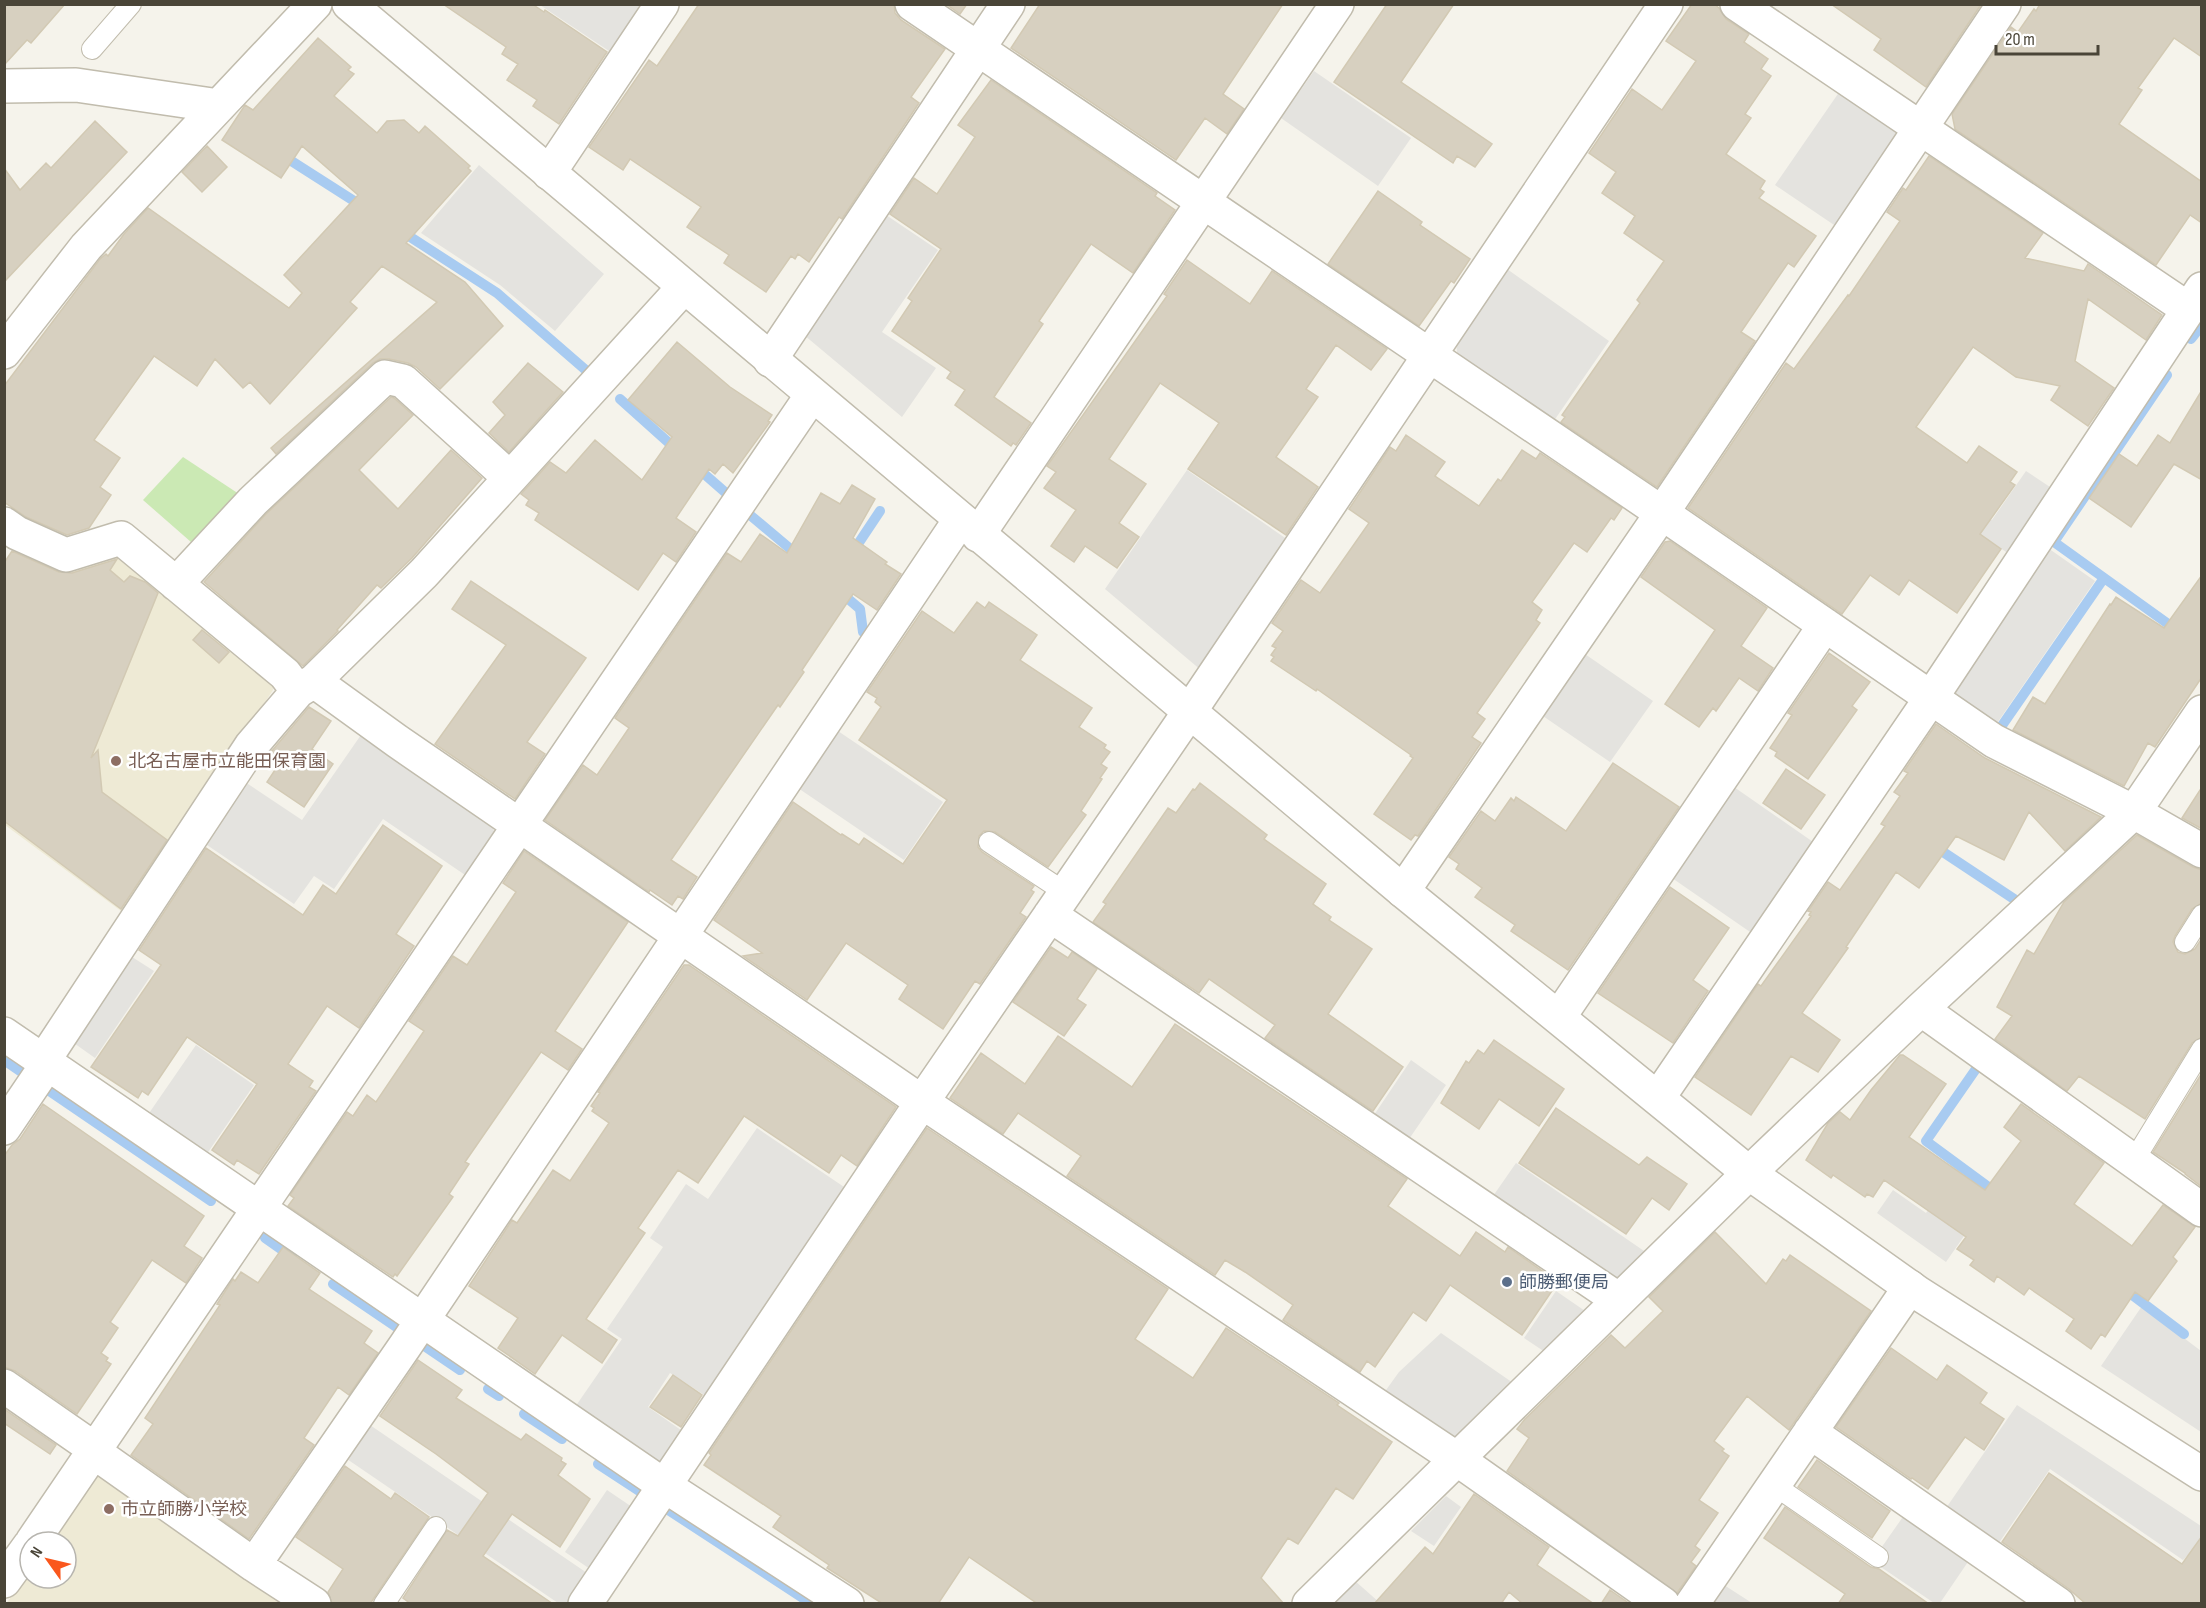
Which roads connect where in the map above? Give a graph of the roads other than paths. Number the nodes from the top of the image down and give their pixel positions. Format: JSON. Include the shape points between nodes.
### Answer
{"nodes":[{"id":1,"x":131,"y":4,"type":"edge"},
{"id":2,"x":315,"y":4,"type":"edge"},
{"id":3,"x":349,"y":4,"type":"edge"},
{"id":4,"x":662,"y":4,"type":"edge"},
{"id":5,"x":912,"y":4,"type":"edge"},
{"id":6,"x":1008,"y":4,"type":"edge"},
{"id":7,"x":1337,"y":4,"type":"edge"},
{"id":8,"x":1666,"y":4,"type":"edge"},
{"id":9,"x":1737,"y":4,"type":"edge"},
{"id":10,"x":2004,"y":4,"type":"edge"},
{"id":11,"x":978,"y":48,"type":"junction"},
{"id":12,"x":92,"y":49,"type":"dead end"},
{"id":13,"x":4,"y":86,"type":"edge"},
{"id":14,"x":219,"y":106,"type":"junction"},
{"id":15,"x":1920,"y":128,"type":"junction"},
{"id":16,"x":549,"y":173,"type":"junction"},
{"id":17,"x":1204,"y":202,"type":"junction"},
{"id":18,"x":684,"y":287,"type":"junction"},
{"id":19,"x":2195,"y":299,"type":"edge"},
{"id":20,"x":4,"y":352,"type":"edge"},
{"id":21,"x":1430,"y":355,"type":"junction"},
{"id":22,"x":770,"y":360,"type":"junction"},
{"id":23,"x":812,"y":395,"type":"junction"},
{"id":24,"x":509,"y":477,"type":"junction"},
{"id":25,"x":1662,"y":513,"type":"junction"},
{"id":26,"x":4,"y":524,"type":"edge"},
{"id":27,"x":969,"y":527,"type":"junction"},
{"id":28,"x":176,"y":584,"type":"junction"},
{"id":29,"x":1825,"y":625,"type":"junction"},
{"id":30,"x":306,"y":686,"type":"junction"},
{"id":31,"x":1931,"y":698,"type":"junction"},
{"id":32,"x":1190,"y":711,"type":"junction"},
{"id":33,"x":2202,"y":712,"type":"edge"},
{"id":34,"x":2134,"y":812,"type":"junction"},
{"id":35,"x":520,"y":825,"type":"junction"},
{"id":36,"x":989,"y":842,"type":"dead end"},
{"id":37,"x":2202,"y":851,"type":"edge"},
{"id":38,"x":1403,"y":891,"type":"junction"},
{"id":39,"x":1058,"y":904,"type":"junction"},
{"id":40,"x":2202,"y":915,"type":"edge"},
{"id":41,"x":680,"y":936,"type":"junction"},
{"id":42,"x":2185,"y":942,"type":"dead end"},
{"id":43,"x":1921,"y":1009,"type":"junction"},
{"id":44,"x":1559,"y":1017,"type":"junction"},
{"id":45,"x":4,"y":1034,"type":"edge"},
{"id":46,"x":2202,"y":1048,"type":"edge"},
{"id":47,"x":41,"y":1071,"type":"junction"},
{"id":48,"x":1658,"y":1098,"type":"junction"},
{"id":49,"x":922,"y":1102,"type":"junction"},
{"id":50,"x":4,"y":1128,"type":"edge"},
{"id":51,"x":2133,"y":1162,"type":"junction"},
{"id":52,"x":1749,"y":1173,"type":"junction"},
{"id":53,"x":260,"y":1210,"type":"junction"},
{"id":54,"x":2202,"y":1210,"type":"edge"},
{"id":55,"x":1910,"y":1287,"type":"junction"},
{"id":56,"x":1619,"y":1300,"type":"junction"},
{"id":57,"x":414,"y":1332,"type":"junction"},
{"id":58,"x":4,"y":1386,"type":"edge"},
{"id":59,"x":1810,"y":1432,"type":"junction"},
{"id":60,"x":95,"y":1451,"type":"junction"},
{"id":61,"x":1457,"y":1459,"type":"junction"},
{"id":62,"x":2202,"y":1474,"type":"edge"},
{"id":63,"x":1774,"y":1485,"type":"junction"},
{"id":64,"x":656,"y":1497,"type":"junction"},
{"id":65,"x":436,"y":1527,"type":"dead end"},
{"id":66,"x":40,"y":1530,"type":"edge"},
{"id":67,"x":1878,"y":1557,"type":"dead end"},
{"id":68,"x":18,"y":1561,"type":"edge"},
{"id":69,"x":254,"y":1565,"type":"junction"},
{"id":70,"x":4,"y":1581,"type":"edge"},
{"id":71,"x":314,"y":1604,"type":"edge"},
{"id":72,"x":384,"y":1604,"type":"edge"},
{"id":73,"x":585,"y":1604,"type":"edge"},
{"id":74,"x":847,"y":1604,"type":"edge"},
{"id":75,"x":1309,"y":1604,"type":"edge"},
{"id":76,"x":1663,"y":1604,"type":"edge"},
{"id":77,"x":1692,"y":1604,"type":"edge"},
{"id":78,"x":2058,"y":1604,"type":"edge"}],
"edges":[{"from":1,"to":12,"type":"lane"},
{"from":2,"to":14,"type":"street"},
{"from":3,"to":16,"type":"street"},
{"from":4,"to":16,"type":"street"},
{"from":5,"to":11,"type":"street"},
{"from":6,"to":11,"type":"street"},
{"from":7,"to":17,"type":"street"},
{"from":8,"to":21,"type":"street"},
{"from":9,"to":15,"type":"street"},
{"from":10,"to":15,"type":"street"},
{"from":11,"to":17,"type":"street"},
{"from":11,"to":22,"type":"street"},
{"from":13,"to":14,"type":"street","via":[[76,85]]},
{"from":14,"to":20,"type":"street","via":[[86,247]]},
{"from":15,"to":19,"type":"street"},
{"from":15,"to":25,"type":"street"},
{"from":16,"to":18,"type":"street"},
{"from":17,"to":21,"type":"street"},
{"from":17,"to":27,"type":"street"},
{"from":18,"to":22,"type":"street"},
{"from":18,"to":24,"type":"street"},
{"from":19,"to":31,"type":"street"},
{"from":21,"to":25,"type":"street"},
{"from":21,"to":32,"type":"street"},
{"from":22,"to":23,"type":"street"},
{"from":23,"to":27,"type":"street"},
{"from":23,"to":35,"type":"street"},
{"from":24,"to":28,"type":"street","via":[[403,381],[385,377],[254,501]]},
{"from":24,"to":30,"type":"street","via":[[424,573]]},
{"from":25,"to":29,"type":"street"},
{"from":25,"to":38,"type":"street"},
{"from":26,"to":28,"type":"street","via":[[66,555],[121,538]]},
{"from":27,"to":32,"type":"street"},
{"from":27,"to":41,"type":"street"},
{"from":28,"to":30,"type":"street","via":[[285,674]]},
{"from":29,"to":31,"type":"street"},
{"from":29,"to":44,"type":"street"},
{"from":30,"to":35,"type":"street"},
{"from":30,"to":47,"type":"street","via":[[251,746]]},
{"from":31,"to":34,"type":"street","via":[[1994,741]]},
{"from":31,"to":48,"type":"street"},
{"from":32,"to":38,"type":"street"},
{"from":32,"to":39,"type":"street"},
{"from":33,"to":34,"type":"street"},
{"from":34,"to":37,"type":"street"},
{"from":34,"to":43,"type":"street"},
{"from":35,"to":41,"type":"street"},
{"from":35,"to":53,"type":"street"},
{"from":36,"to":39,"type":"lane"},
{"from":38,"to":44,"type":"street"},
{"from":39,"to":49,"type":"street"},
{"from":39,"to":56,"type":"street"},
{"from":40,"to":42,"type":"lane"},
{"from":41,"to":49,"type":"street"},
{"from":41,"to":57,"type":"street"},
{"from":43,"to":51,"type":"street"},
{"from":43,"to":52,"type":"street"},
{"from":44,"to":48,"type":"street"},
{"from":45,"to":47,"type":"street"},
{"from":46,"to":51,"type":"lane"},
{"from":47,"to":50,"type":"street"},
{"from":47,"to":53,"type":"street"},
{"from":48,"to":52,"type":"street"},
{"from":49,"to":61,"type":"street"},
{"from":49,"to":64,"type":"street"},
{"from":51,"to":54,"type":"street"},
{"from":52,"to":55,"type":"street"},
{"from":52,"to":56,"type":"street"},
{"from":53,"to":57,"type":"street"},
{"from":53,"to":60,"type":"street"},
{"from":55,"to":59,"type":"street"},
{"from":55,"to":62,"type":"street"},
{"from":56,"to":61,"type":"street"},
{"from":57,"to":64,"type":"street"},
{"from":57,"to":69,"type":"street"},
{"from":58,"to":60,"type":"street"},
{"from":59,"to":63,"type":"street"},
{"from":59,"to":78,"type":"street"},
{"from":60,"to":66,"type":"street"},
{"from":60,"to":69,"type":"street"},
{"from":61,"to":75,"type":"street"},
{"from":61,"to":76,"type":"street"},
{"from":63,"to":67,"type":"lane"},
{"from":63,"to":77,"type":"street"},
{"from":64,"to":73,"type":"street"},
{"from":64,"to":74,"type":"street"},
{"from":65,"to":72,"type":"lane"},
{"from":68,"to":70,"type":"street"},
{"from":69,"to":71,"type":"street"}]}
